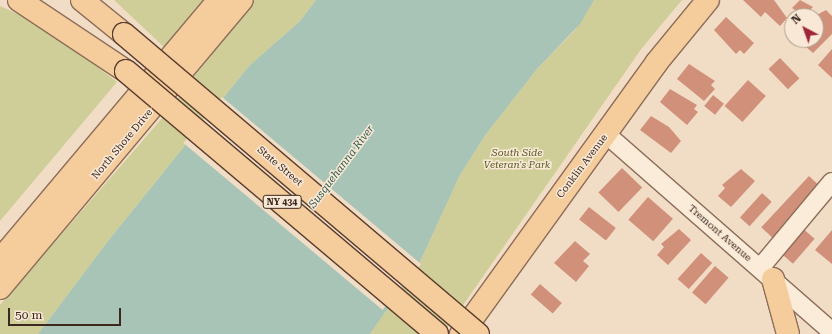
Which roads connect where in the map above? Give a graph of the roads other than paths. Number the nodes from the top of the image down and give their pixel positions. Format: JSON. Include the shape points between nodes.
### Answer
{"nodes":[{"id":1,"x":19,"y":0,"type":"edge"},
{"id":2,"x":45,"y":0,"type":"edge"},
{"id":3,"x":82,"y":0,"type":"edge"},
{"id":4,"x":89,"y":0,"type":"edge"},
{"id":5,"x":219,"y":0,"type":"edge"},
{"id":6,"x":242,"y":0,"type":"edge"},
{"id":7,"x":708,"y":0,"type":"edge"},
{"id":8,"x":124,"y":34,"type":"junction"},
{"id":9,"x":126,"y":71,"type":"junction"},
{"id":10,"x":606,"y":134,"type":"junction"},
{"id":11,"x":832,"y":182,"type":"edge"},
{"id":12,"x":60,"y":190,"type":"junction"},
{"id":13,"x":0,"y":246,"type":"edge"},
{"id":14,"x":0,"y":260,"type":"edge"},
{"id":15,"x":767,"y":274,"type":"junction"},
{"id":16,"x":0,"y":288,"type":"edge"},
{"id":17,"x":832,"y":332,"type":"edge"},
{"id":18,"x":437,"y":334,"type":"edge"},
{"id":19,"x":461,"y":334,"type":"edge"},
{"id":20,"x":478,"y":334,"type":"edge"},
{"id":21,"x":788,"y":334,"type":"edge"}],
"edges":[{"from":1,"to":9,"type":"main road"},
{"from":2,"to":9,"type":"main road","number":"NY 434"},
{"from":3,"to":8,"type":"main road","name":"State Street","number":"NY 434"},
{"from":4,"to":8,"type":"main road"},
{"from":5,"to":12,"type":"main road","name":"North Shore Drive"},
{"from":6,"to":16,"type":"main road","name":"North Shore Drive"},
{"from":7,"to":10,"type":"main road","name":"Conklin Avenue","via":[[657,62]]},
{"from":8,"to":20,"type":"main road","name":"State Street","number":"NY 434","bridge":true},
{"from":9,"to":18,"type":"main road","number":"NY 434","bridge":true},
{"from":10,"to":15,"type":"street","name":"Tremont Avenue"},
{"from":10,"to":19,"type":"main road","name":"Conklin Avenue","via":[[508,265]]},
{"from":11,"to":15,"type":"street"},
{"from":12,"to":13,"type":"main road"},
{"from":12,"to":14,"type":"main road","name":"North Shore Drive"},
{"from":15,"to":17,"type":"street","name":"Tremont Avenue"},
{"from":15,"to":21,"type":"main road"}]}
